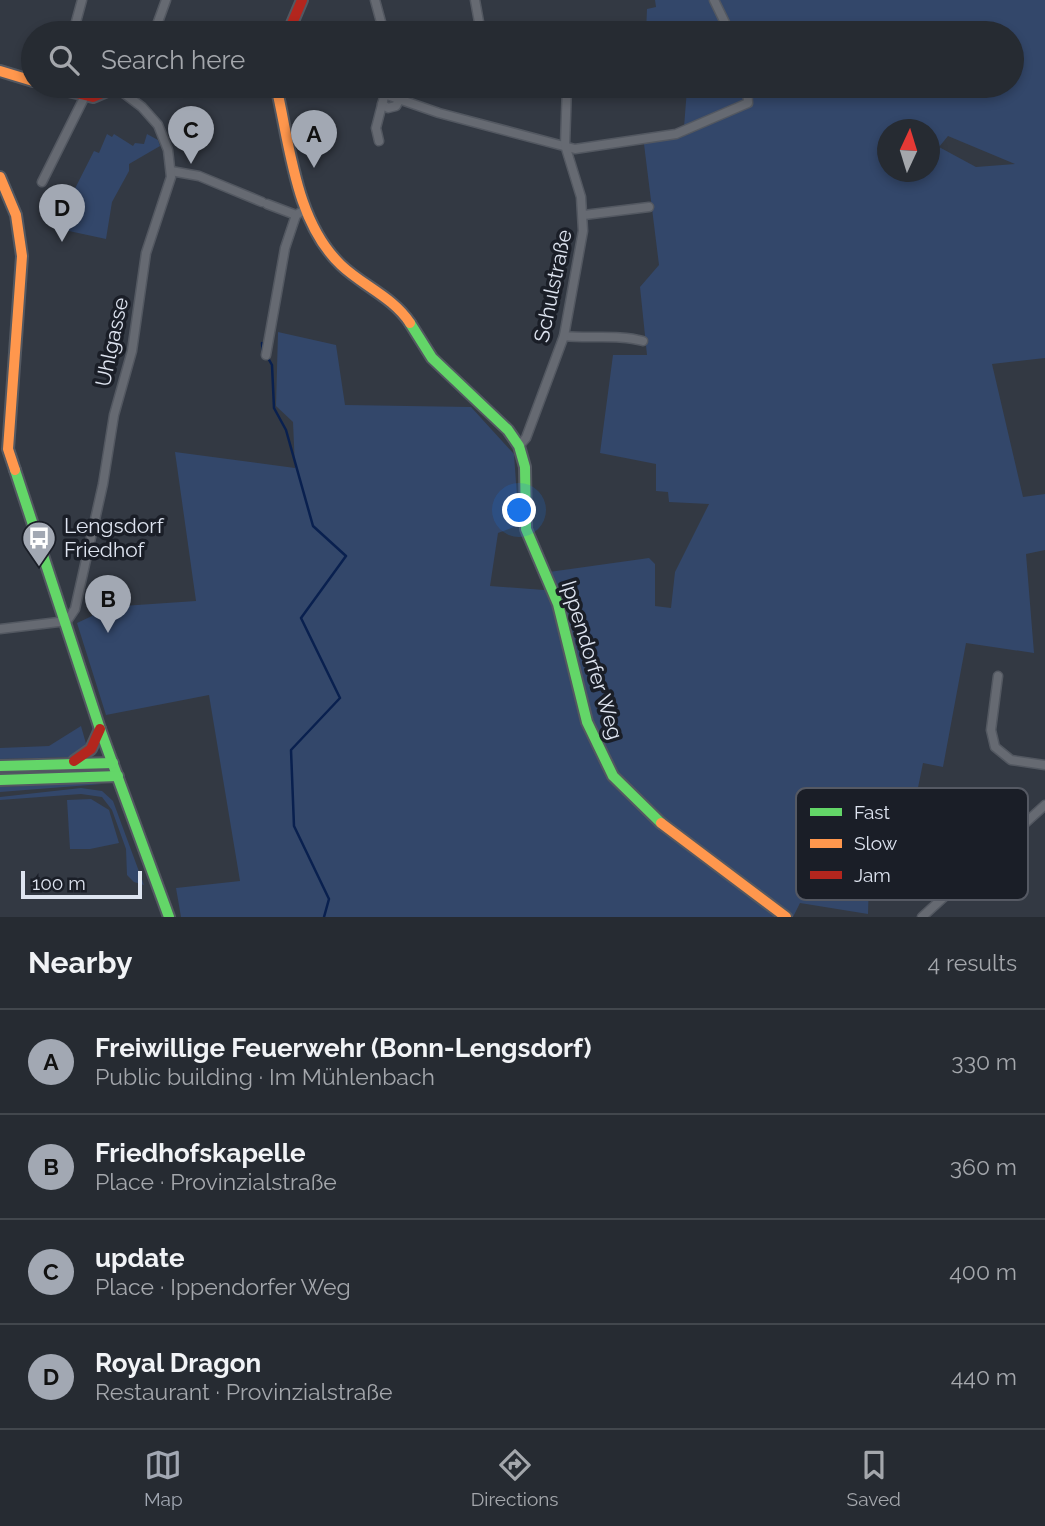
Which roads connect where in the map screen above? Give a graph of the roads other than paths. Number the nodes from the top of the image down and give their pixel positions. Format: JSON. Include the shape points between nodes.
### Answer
{"nodes":[{"id":1,"x":82,"y":0,"type":"edge"},
{"id":2,"x":166,"y":0,"type":"edge"},
{"id":3,"x":302,"y":0,"type":"edge"},
{"id":4,"x":375,"y":0,"type":"edge"},
{"id":5,"x":475,"y":0,"type":"edge"},
{"id":6,"x":714,"y":0,"type":"edge"},
{"id":7,"x":76,"y":21,"type":"edge"},
{"id":8,"x":158,"y":21,"type":"edge"},
{"id":9,"x":293,"y":21,"type":"edge"},
{"id":10,"x":381,"y":21,"type":"edge"},
{"id":11,"x":479,"y":21,"type":"edge"},
{"id":12,"x":724,"y":21,"type":"edge"},
{"id":13,"x":0,"y":71,"type":"edge"},
{"id":14,"x":21,"y":77,"type":"edge"},
{"id":15,"x":84,"y":98,"type":"edge"},
{"id":16,"x":131,"y":98,"type":"edge"},
{"id":17,"x":278,"y":98,"type":"edge"},
{"id":18,"x":385,"y":98,"type":"edge"},
{"id":19,"x":400,"y":98,"type":"edge"},
{"id":20,"x":567,"y":98,"type":"edge"},
{"id":21,"x":748,"y":98,"type":"edge"},
{"id":22,"x":379,"y":141,"type":"dead end"},
{"id":23,"x":565,"y":145,"type":"junction"},
{"id":24,"x":171,"y":171,"type":"junction"},
{"id":25,"x":0,"y":177,"type":"edge"},
{"id":26,"x":42,"y":183,"type":"dead end"},
{"id":27,"x":649,"y":207,"type":"dead end"},
{"id":28,"x":300,"y":213,"type":"junction"},
{"id":29,"x":584,"y":215,"type":"junction"},
{"id":30,"x":564,"y":336,"type":"junction"},
{"id":31,"x":643,"y":341,"type":"dead end"},
{"id":32,"x":267,"y":355,"type":"dead end"},
{"id":33,"x":12,"y":372,"type":"junction"},
{"id":34,"x":0,"y":373,"type":"edge"},
{"id":35,"x":5,"y":386,"type":"edge"},
{"id":36,"x":519,"y":446,"type":"junction"},
{"id":37,"x":67,"y":621,"type":"junction"},
{"id":38,"x":0,"y":628,"type":"edge"},
{"id":39,"x":998,"y":676,"type":"dead end"},
{"id":40,"x":100,"y":729,"type":"junction"},
{"id":41,"x":68,"y":763,"type":"junction"},
{"id":42,"x":113,"y":763,"type":"junction"},
{"id":43,"x":1045,"y":765,"type":"edge"},
{"id":44,"x":0,"y":766,"type":"edge"},
{"id":45,"x":118,"y":776,"type":"junction"},
{"id":46,"x":0,"y":780,"type":"edge"},
{"id":47,"x":1045,"y":805,"type":"edge"},
{"id":48,"x":1028,"y":820,"type":"edge"},
{"id":49,"x":941,"y":900,"type":"edge"},
{"id":50,"x":169,"y":917,"type":"edge"},
{"id":51,"x":786,"y":917,"type":"edge"},
{"id":52,"x":922,"y":917,"type":"edge"}],
"edges":[{"from":1,"to":7,"type":"street"},
{"from":2,"to":8,"type":"street"},
{"from":3,"to":9,"type":"street"},
{"from":4,"to":10,"type":"street"},
{"from":5,"to":11,"type":"street"},
{"from":6,"to":12,"type":"street"},
{"from":13,"to":14,"type":"street"},
{"from":15,"to":26,"type":"street"},
{"from":16,"to":24,"type":"street","name":"Uhlgasse","via":[[158,125]]},
{"from":17,"to":28,"type":"street"},
{"from":18,"to":22,"type":"street","via":[[376,128]]},
{"from":19,"to":23,"type":"street","via":[[439,113]]},
{"from":20,"to":23,"type":"street","name":"Schulstraße"},
{"from":21,"to":23,"type":"street","via":[[748,103],[685,131],[575,149]]},
{"from":23,"to":29,"type":"street","name":"Schulstraße"},
{"from":24,"to":28,"type":"street","via":[[199,176]]},
{"from":24,"to":37,"type":"street","name":"Uhlgasse","via":[[146,253],[132,351],[114,415],[84,577]]},
{"from":25,"to":33,"type":"street","via":[[16,215],[22,254]]},
{"from":27,"to":29,"type":"street"},
{"from":28,"to":32,"type":"street","via":[[285,248]]},
{"from":28,"to":36,"type":"street","name":"Ippendorfer Weg","via":[[340,264],[402,311],[432,358]]},
{"from":29,"to":30,"type":"street","name":"Schulstraße"},
{"from":30,"to":31,"type":"street"},
{"from":30,"to":36,"type":"street","name":"Schulstraße"},
{"from":33,"to":34,"type":"street"},
{"from":33,"to":35,"type":"street"},
{"from":35,"to":37,"type":"street","via":[[10,459]]},
{"from":36,"to":51,"type":"street","name":"Ippendorfer Weg","via":[[525,467],[526,529],[558,604],[587,722],[605,762],[650,815]]},
{"from":37,"to":38,"type":"street"},
{"from":37,"to":40,"type":"street"},
{"from":39,"to":43,"type":"street","via":[[991,730],[995,747],[1011,760]]},
{"from":40,"to":41,"type":"street","via":[[87,754]]},
{"from":40,"to":42,"type":"street"},
{"from":41,"to":42,"type":"street"},
{"from":41,"to":44,"type":"street"},
{"from":42,"to":45,"type":"street"},
{"from":45,"to":46,"type":"street"},
{"from":45,"to":50,"type":"street"},
{"from":47,"to":48,"type":"street"},
{"from":49,"to":52,"type":"street"}]}
